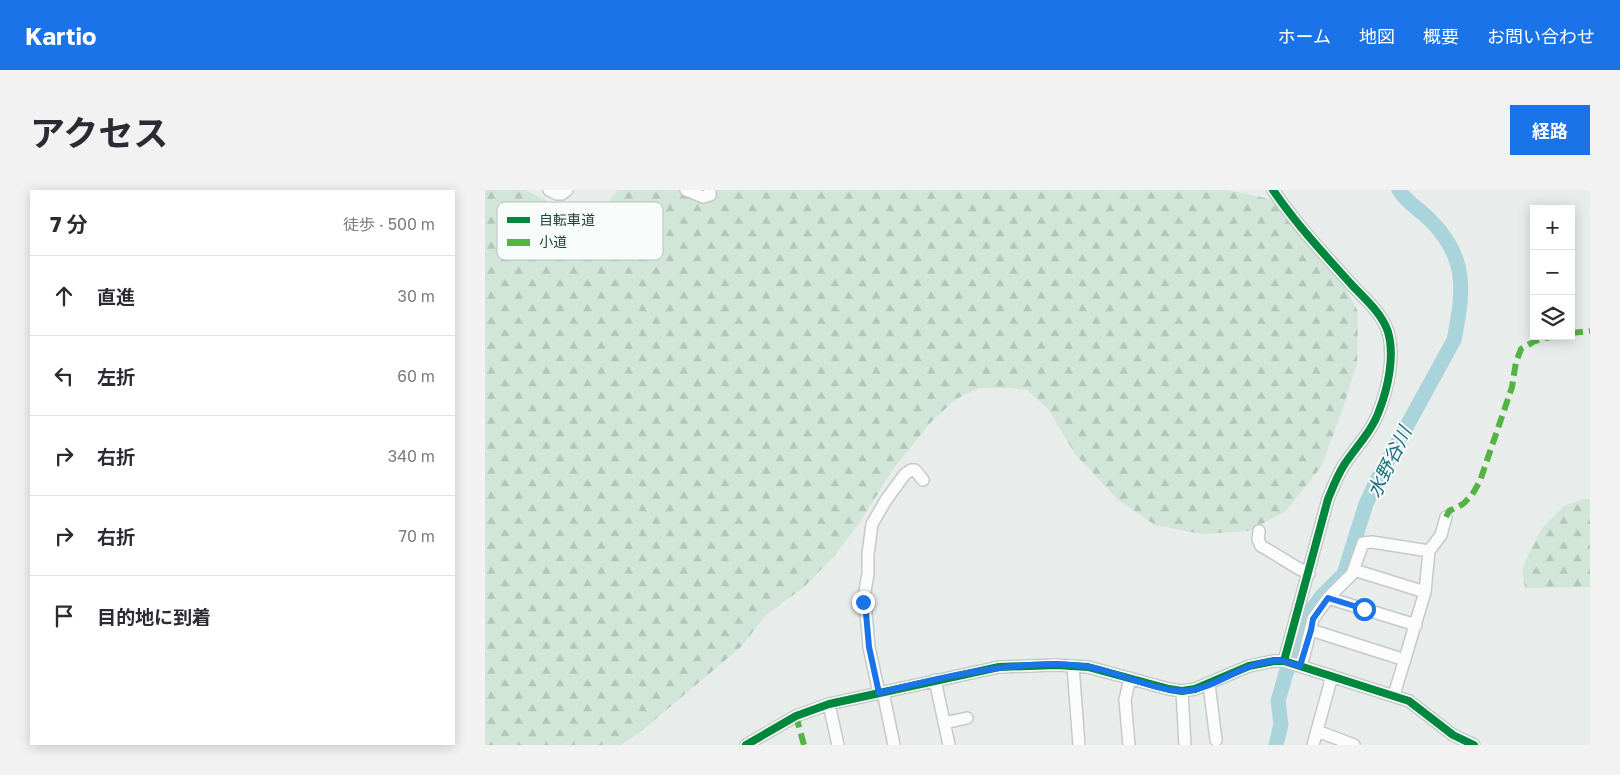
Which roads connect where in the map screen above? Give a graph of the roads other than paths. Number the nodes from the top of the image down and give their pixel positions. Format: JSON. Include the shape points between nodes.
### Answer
{"nodes":[{"id":1,"x":549,"y":190,"type":"edge"},
{"id":2,"x":567,"y":190,"type":"edge"},
{"id":3,"x":686,"y":190,"type":"edge"},
{"id":4,"x":710,"y":190,"type":"edge"},
{"id":5,"x":1273,"y":190,"type":"edge"},
{"id":6,"x":923,"y":480,"type":"dead end"},
{"id":7,"x":1446,"y":518,"type":"dead end"},
{"id":8,"x":1259,"y":532,"type":"dead end"},
{"id":9,"x":1429,"y":551,"type":"junction"},
{"id":10,"x":1354,"y":570,"type":"junction"},
{"id":11,"x":1309,"y":574,"type":"junction"},
{"id":12,"x":1425,"y":592,"type":"junction"},
{"id":13,"x":1328,"y":598,"type":"junction"},
{"id":14,"x":1416,"y":625,"type":"junction"},
{"id":15,"x":1311,"y":630,"type":"junction"},
{"id":16,"x":1405,"y":660,"type":"junction"},
{"id":17,"x":1292,"y":664,"type":"junction"},
{"id":18,"x":1073,"y":666,"type":"junction"},
{"id":19,"x":1333,"y":676,"type":"junction"},
{"id":20,"x":1130,"y":678,"type":"junction"},
{"id":21,"x":935,"y":680,"type":"junction"},
{"id":22,"x":1209,"y":684,"type":"junction"},
{"id":23,"x":1182,"y":691,"type":"junction"},
{"id":24,"x":881,"y":692,"type":"junction"},
{"id":25,"x":1394,"y":695,"type":"junction"},
{"id":26,"x":829,"y":704,"type":"junction"},
{"id":27,"x":967,"y":718,"type":"dead end"},
{"id":28,"x":944,"y":723,"type":"junction"},
{"id":29,"x":1317,"y":731,"type":"junction"},
{"id":30,"x":1216,"y":740,"type":"dead end"},
{"id":31,"x":946,"y":744,"type":"edge"},
{"id":32,"x":746,"y":745,"type":"edge"},
{"id":33,"x":838,"y":745,"type":"edge"},
{"id":34,"x":894,"y":745,"type":"edge"},
{"id":35,"x":1079,"y":745,"type":"edge"},
{"id":36,"x":1129,"y":745,"type":"edge"},
{"id":37,"x":1185,"y":745,"type":"edge"},
{"id":38,"x":1313,"y":745,"type":"edge"},
{"id":39,"x":1355,"y":745,"type":"edge"},
{"id":40,"x":1474,"y":745,"type":"edge"}],
"edges":[{"from":1,"to":2,"type":"street","via":[[557,194]]},
{"from":3,"to":4,"type":"street","via":[[703,197],[710,195]]},
{"from":5,"to":11,"type":"street","via":[[1377,313],[1388,333],[1390,345],[1391,360],[1380,410],[1335,480]]},
{"from":6,"to":24,"type":"street","via":[[915,470],[905,474],[872,524],[863,602],[869,647]]},
{"from":7,"to":9,"type":"street","via":[[1441,535]]},
{"from":8,"to":11,"type":"street","via":[[1261,546]]},
{"from":9,"to":10,"type":"street","via":[[1363,543]]},
{"from":9,"to":12,"type":"street"},
{"from":10,"to":12,"type":"street"},
{"from":10,"to":13,"type":"street"},
{"from":11,"to":17,"type":"street"},
{"from":12,"to":14,"type":"street"},
{"from":13,"to":14,"type":"street"},
{"from":13,"to":15,"type":"street","via":[[1316,614]]},
{"from":14,"to":16,"type":"street"},
{"from":15,"to":16,"type":"street"},
{"from":15,"to":17,"type":"street"},
{"from":16,"to":25,"type":"street"},
{"from":17,"to":19,"type":"street"},
{"from":17,"to":22,"type":"street","via":[[1274,661],[1249,666]]},
{"from":18,"to":20,"type":"street"},
{"from":18,"to":21,"type":"street","via":[[999,668]]},
{"from":18,"to":35,"type":"street"},
{"from":19,"to":25,"type":"street"},
{"from":19,"to":29,"type":"street"},
{"from":20,"to":23,"type":"street"},
{"from":20,"to":36,"type":"street","via":[[1125,700]]},
{"from":21,"to":24,"type":"street"},
{"from":21,"to":28,"type":"street"},
{"from":22,"to":23,"type":"street"},
{"from":22,"to":30,"type":"street"},
{"from":23,"to":37,"type":"street"},
{"from":24,"to":26,"type":"street"},
{"from":24,"to":34,"type":"street"},
{"from":25,"to":40,"type":"street","via":[[1417,706],[1453,736]]},
{"from":26,"to":32,"type":"street","via":[[796,716]]},
{"from":26,"to":33,"type":"street"},
{"from":27,"to":28,"type":"street"},
{"from":28,"to":31,"type":"street"},
{"from":29,"to":38,"type":"street"},
{"from":29,"to":39,"type":"street"}]}
